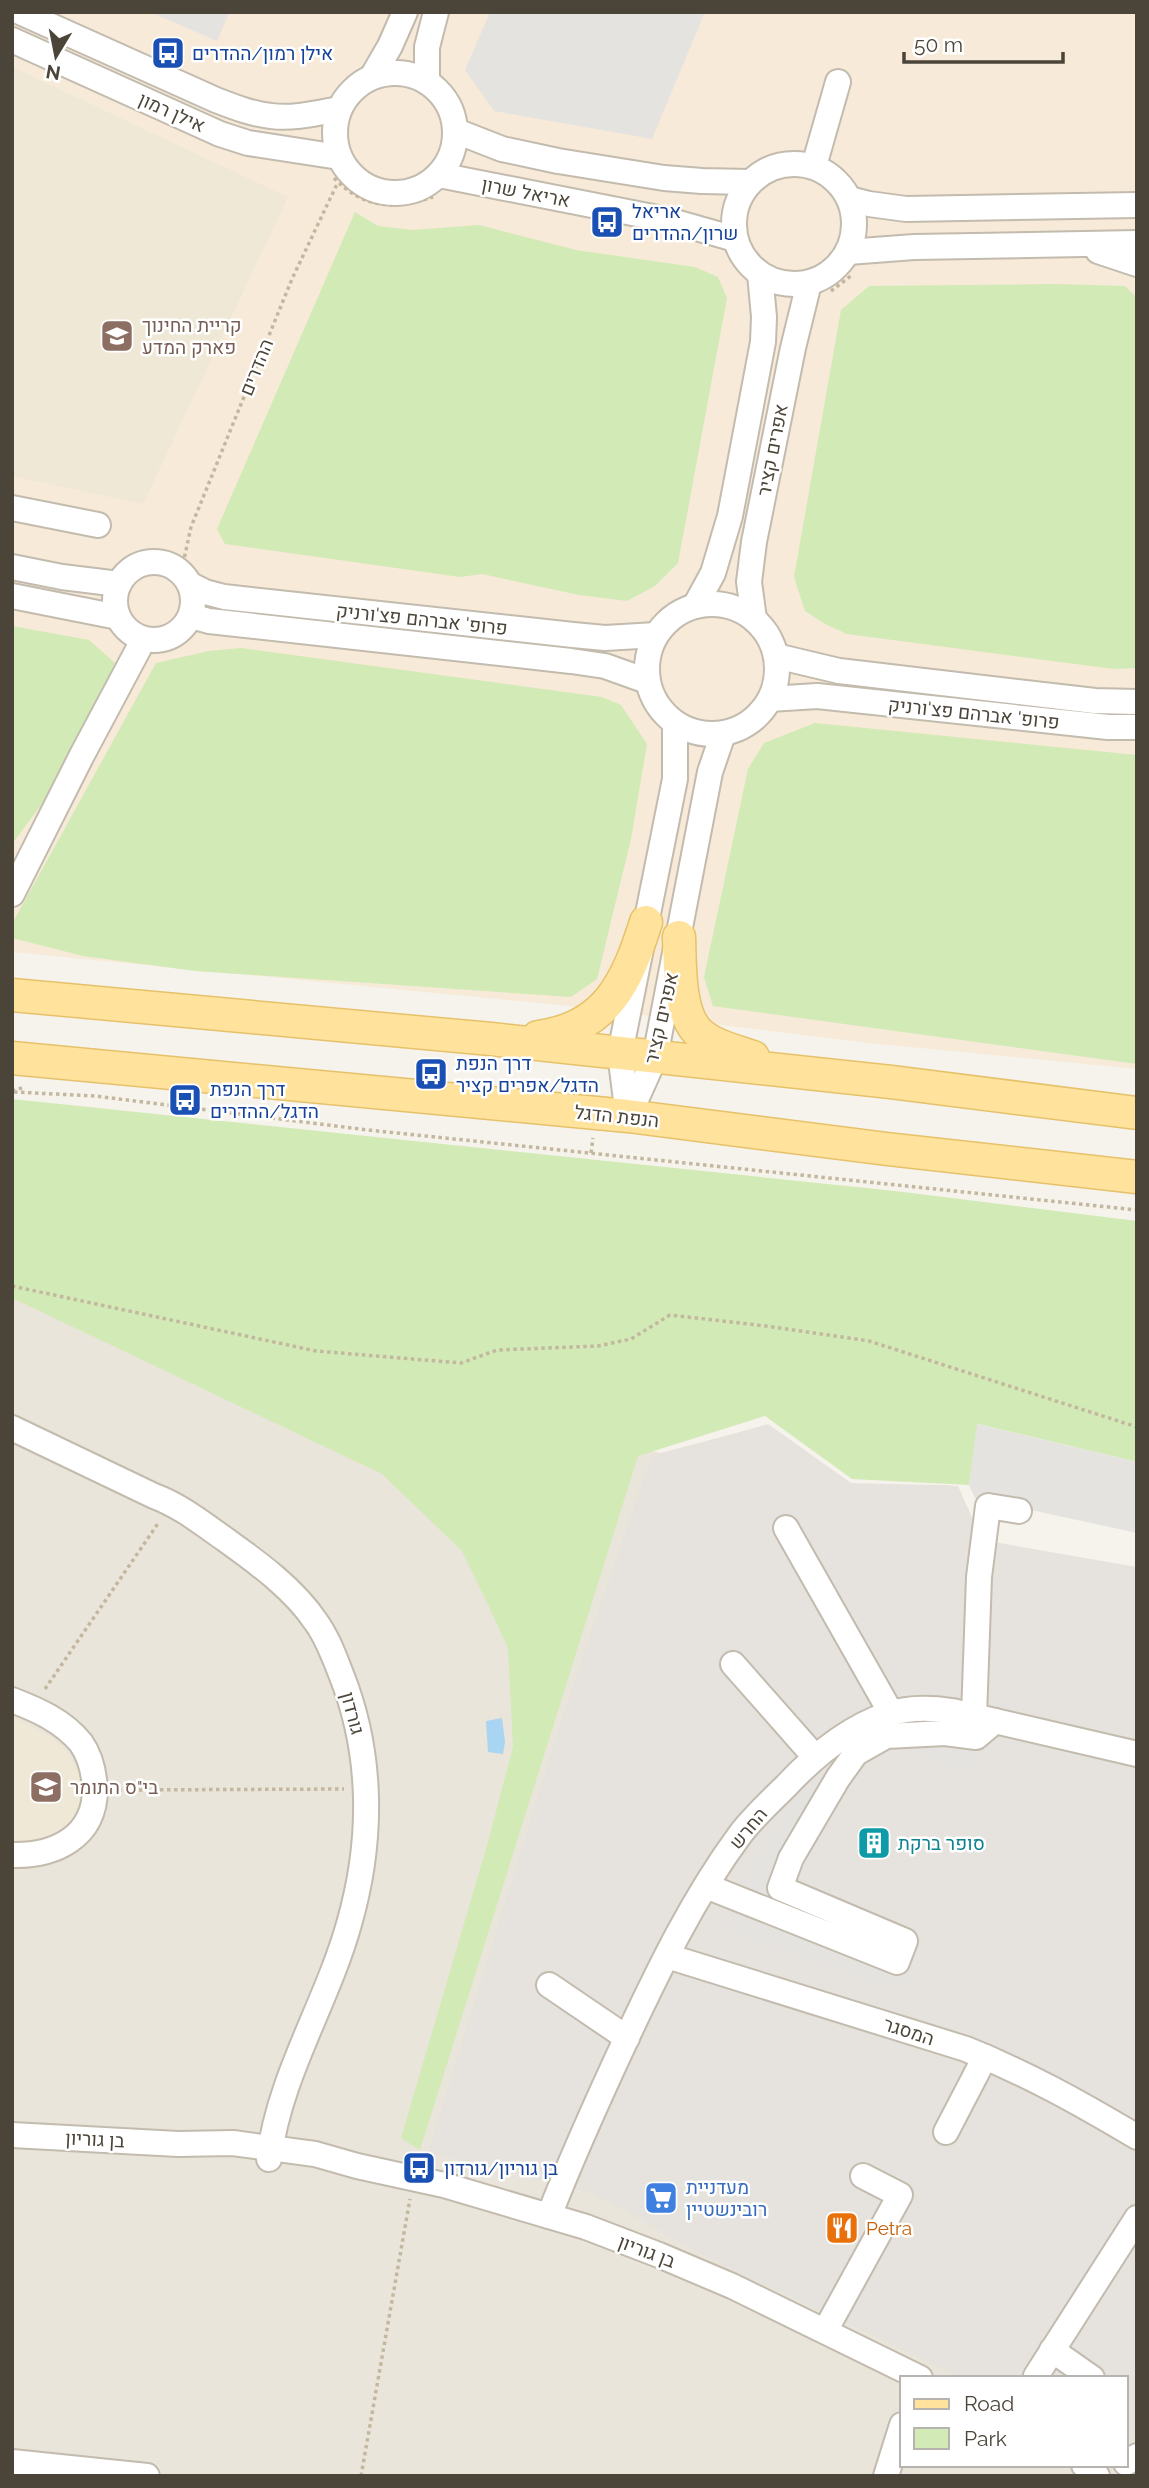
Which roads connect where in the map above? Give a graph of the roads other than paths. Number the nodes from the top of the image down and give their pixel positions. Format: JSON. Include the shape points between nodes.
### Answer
{"nodes":[{"id":1,"x":405,"y":12,"type":"edge"},
{"id":2,"x":436,"y":12,"type":"edge"},
{"id":3,"x":35,"y":15,"type":"edge"},
{"id":4,"x":12,"y":40,"type":"edge"},
{"id":5,"x":372,"y":77,"type":"junction"},
{"id":6,"x":427,"y":82,"type":"junction"},
{"id":7,"x":838,"y":82,"type":"dead end"},
{"id":8,"x":339,"y":109,"type":"junction"},
{"id":9,"x":456,"y":131,"type":"junction"},
{"id":10,"x":342,"y":162,"type":"junction"},
{"id":11,"x":814,"y":166,"type":"junction"},
{"id":12,"x":439,"y":175,"type":"junction"},
{"id":13,"x":750,"y":182,"type":"junction"},
{"id":14,"x":850,"y":199,"type":"junction"},
{"id":15,"x":1137,"y":205,"type":"edge"},
{"id":16,"x":735,"y":239,"type":"junction"},
{"id":17,"x":1137,"y":243,"type":"edge"},
{"id":18,"x":1081,"y":245,"type":"junction"},
{"id":19,"x":848,"y":252,"type":"junction"},
{"id":20,"x":1137,"y":264,"type":"edge"},
{"id":21,"x":760,"y":274,"type":"junction"},
{"id":22,"x":809,"y":282,"type":"junction"},
{"id":23,"x":12,"y":508,"type":"edge"},
{"id":24,"x":98,"y":524,"type":"dead end"},
{"id":25,"x":12,"y":567,"type":"edge"},
{"id":26,"x":186,"y":579,"type":"junction"},
{"id":27,"x":118,"y":584,"type":"junction"},
{"id":28,"x":12,"y":596,"type":"edge"},
{"id":29,"x":695,"y":607,"type":"junction"},
{"id":30,"x":191,"y":616,"type":"junction"},
{"id":31,"x":118,"y":617,"type":"junction"},
{"id":32,"x":754,"y":619,"type":"junction"},
{"id":33,"x":656,"y":635,"type":"junction"},
{"id":34,"x":139,"y":649,"type":"dead end"},
{"id":35,"x":776,"y":656,"type":"junction"},
{"id":36,"x":636,"y":677,"type":"junction"},
{"id":37,"x":770,"y":699,"type":"junction"},
{"id":38,"x":1137,"y":702,"type":"edge"},
{"id":39,"x":667,"y":721,"type":"junction"},
{"id":40,"x":1137,"y":727,"type":"edge"},
{"id":41,"x":723,"y":734,"type":"junction"},
{"id":42,"x":12,"y":894,"type":"edge"},
{"id":43,"x":646,"y":922,"type":"junction"},
{"id":44,"x":679,"y":937,"type":"junction"},
{"id":45,"x":12,"y":995,"type":"edge"},
{"id":46,"x":491,"y":1039,"type":"junction"},
{"id":47,"x":620,"y":1053,"type":"junction"},
{"id":48,"x":655,"y":1057,"type":"junction"},
{"id":49,"x":12,"y":1058,"type":"edge"},
{"id":50,"x":800,"y":1073,"type":"junction"},
{"id":51,"x":1137,"y":1114,"type":"edge"},
{"id":52,"x":628,"y":1116,"type":"junction"},
{"id":53,"x":1137,"y":1177,"type":"edge"},
{"id":54,"x":12,"y":1428,"type":"edge"},
{"id":55,"x":1019,"y":1511,"type":"dead end"},
{"id":56,"x":786,"y":1528,"type":"dead end"},
{"id":57,"x":733,"y":1664,"type":"dead end"},
{"id":58,"x":22,"y":1704,"type":"edge"},
{"id":59,"x":887,"y":1715,"type":"junction"},
{"id":60,"x":985,"y":1718,"type":"junction"},
{"id":61,"x":1137,"y":1754,"type":"edge"},
{"id":62,"x":815,"y":1757,"type":"junction"},
{"id":63,"x":12,"y":1855,"type":"edge"},
{"id":64,"x":706,"y":1886,"type":"junction"},
{"id":65,"x":667,"y":1956,"type":"junction"},
{"id":66,"x":549,"y":1985,"type":"dead end"},
{"id":67,"x":626,"y":2038,"type":"junction"},
{"id":68,"x":985,"y":2057,"type":"junction"},
{"id":69,"x":946,"y":2132,"type":"dead end"},
{"id":70,"x":12,"y":2135,"type":"edge"},
{"id":71,"x":1137,"y":2137,"type":"edge"},
{"id":72,"x":270,"y":2153,"type":"junction"},
{"id":73,"x":863,"y":2176,"type":"dead end"},
{"id":74,"x":549,"y":2216,"type":"junction"},
{"id":75,"x":1137,"y":2218,"type":"edge"},
{"id":76,"x":825,"y":2332,"type":"junction"},
{"id":77,"x":1052,"y":2350,"type":"junction"},
{"id":78,"x":917,"y":2376,"type":"edge"},
{"id":79,"x":1036,"y":2376,"type":"edge"},
{"id":80,"x":1089,"y":2376,"type":"edge"},
{"id":81,"x":900,"y":2432,"type":"edge"},
{"id":82,"x":12,"y":2462,"type":"edge"},
{"id":83,"x":147,"y":2476,"type":"edge"},
{"id":84,"x":886,"y":2476,"type":"edge"}],
"edges":[{"from":1,"to":5,"type":"street"},
{"from":2,"to":6,"type":"street","via":[[427,47]]},
{"from":3,"to":8,"type":"street","name":"אילן רמון","via":[[248,112],[291,116]]},
{"from":4,"to":10,"type":"street","name":"אילן רמון","via":[[220,134]]},
{"from":5,"to":6,"type":"street","via":[[400,73]]},
{"from":5,"to":8,"type":"street","via":[[358,85]]},
{"from":6,"to":9,"type":"street","via":[[442,95]]},
{"from":7,"to":11,"type":"street"},
{"from":8,"to":10,"type":"street","via":[[335,142]]},
{"from":9,"to":12,"type":"street","via":[[454,147]]},
{"from":9,"to":13,"type":"street","name":"אריאל שרון","via":[[502,149],[558,161],[664,178]]},
{"from":10,"to":12,"type":"street","via":[[365,185],[390,193],[425,186]]},
{"from":11,"to":13,"type":"street","via":[[780,164]]},
{"from":11,"to":14,"type":"street","via":[[835,179]]},
{"from":12,"to":16,"type":"street","name":"אריאל שרון","via":[[668,220]]},
{"from":13,"to":16,"type":"street","via":[[735,208]]},
{"from":14,"to":15,"type":"street","via":[[906,209]]},
{"from":14,"to":19,"type":"street","via":[[855,216]]},
{"from":16,"to":21,"type":"street"},
{"from":17,"to":18,"type":"street"},
{"from":18,"to":19,"type":"street"},
{"from":18,"to":20,"type":"street"},
{"from":19,"to":22,"type":"street","via":[[825,276]]},
{"from":21,"to":22,"type":"street","via":[[792,284]]},
{"from":21,"to":29,"type":"street","name":"אפרים קציר","via":[[763,342],[732,503],[713,573]]},
{"from":22,"to":32,"type":"street","name":"אפרים קציר","via":[[754,542],[749,582]]},
{"from":23,"to":24,"type":"street"},
{"from":25,"to":27,"type":"street"},
{"from":26,"to":27,"type":"street","via":[[172,566],[147,562],[135,566]]},
{"from":26,"to":30,"type":"street","via":[[194,606]]},
{"from":26,"to":33,"type":"street","name":"פרופ' אברהם פצ'ורניק","via":[[205,592],[224,597],[605,638]]},
{"from":27,"to":31,"type":"street"},
{"from":28,"to":31,"type":"street"},
{"from":29,"to":32,"type":"street","via":[[726,606]]},
{"from":29,"to":33,"type":"street","via":[[666,622]]},
{"from":30,"to":31,"type":"street","via":[[177,634],[155,641],[133,635]]},
{"from":30,"to":36,"type":"street","name":"פרופ' אברהם פצ'ורניק","via":[[571,661]]},
{"from":32,"to":35,"type":"street","via":[[772,642]]},
{"from":33,"to":36,"type":"street"},
{"from":34,"to":42,"type":"street"},
{"from":35,"to":37,"type":"street","via":[[778,671]]},
{"from":35,"to":38,"type":"street","name":"פרופ' אברהם פצ'ורניק","via":[[852,673]]},
{"from":36,"to":39,"type":"street"},
{"from":37,"to":40,"type":"street","name":"פרופ' אברהם פצ'ורניק","via":[[817,696]]},
{"from":37,"to":41,"type":"street","via":[[751,722]]},
{"from":39,"to":41,"type":"street","via":[[690,731]]},
{"from":39,"to":43,"type":"street","name":"אפרים קציר","via":[[675,779]]},
{"from":41,"to":44,"type":"street","name":"אפרים קציר","via":[[710,772]]},
{"from":43,"to":46,"type":"main road","via":[[625,977],[598,1014],[555,1035]]},
{"from":43,"to":47,"type":"street","name":"אפרים קציר"},
{"from":44,"to":48,"type":"street","name":"אפרים קציר"},
{"from":44,"to":50,"type":"main road","via":[[682,1003],[697,1031],[722,1046]]},
{"from":45,"to":46,"type":"main road"},
{"from":46,"to":47,"type":"main road"},
{"from":47,"to":48,"type":"main road"},
{"from":47,"to":52,"type":"street","name":"אפרים קציר"},
{"from":48,"to":50,"type":"main road"},
{"from":48,"to":52,"type":"street","name":"אפרים קציר"},
{"from":49,"to":52,"type":"main road","name":"הנפת הדגל"},
{"from":50,"to":51,"type":"main road"},
{"from":52,"to":53,"type":"main road","name":"הנפת הדגל"},
{"from":54,"to":72,"type":"street","name":"גורדון","via":[[172,1502],[250,1557],[297,1598],[317,1623],[349,1693],[366,1773],[367,1815],[358,1892],[273,2131]]},
{"from":55,"to":60,"type":"street","via":[[988,1506],[979,1577]]},
{"from":56,"to":59,"type":"street"},
{"from":57,"to":62,"type":"street"},
{"from":58,"to":63,"type":"street","via":[[44,1713],[81,1744],[94,1771],[95,1790],[92,1814],[71,1840],[29,1855]]},
{"from":59,"to":60,"type":"street","name":"החרש","via":[[932,1708]]},
{"from":59,"to":62,"type":"street","name":"החרש"},
{"from":60,"to":61,"type":"street","name":"החרש"},
{"from":60,"to":64,"type":"street","via":[[976,1737],[945,1733],[886,1737],[856,1753],[791,1858],[775,1900]]},
{"from":62,"to":64,"type":"street","name":"החרש","via":[[741,1834]]},
{"from":64,"to":65,"type":"street","name":"החרש"},
{"from":65,"to":67,"type":"street","name":"החרש"},
{"from":65,"to":68,"type":"street","name":"המסגר"},
{"from":66,"to":67,"type":"street"},
{"from":67,"to":74,"type":"street","name":"החרש"},
{"from":68,"to":69,"type":"street"},
{"from":68,"to":71,"type":"street","name":"המסגר","via":[[1082,2103]]},
{"from":70,"to":72,"type":"street","name":"בן גוריון","via":[[233,2143]]},
{"from":72,"to":74,"type":"street","name":"בן גוריון","via":[[315,2154]]},
{"from":73,"to":76,"type":"street","via":[[900,2195]]},
{"from":74,"to":76,"type":"street","name":"בן גוריון","via":[[696,2270]]},
{"from":75,"to":77,"type":"street"},
{"from":76,"to":78,"type":"street","name":"בן גוריון"},
{"from":77,"to":79,"type":"street"},
{"from":77,"to":80,"type":"street"},
{"from":81,"to":84,"type":"street"},
{"from":82,"to":83,"type":"street"}]}
